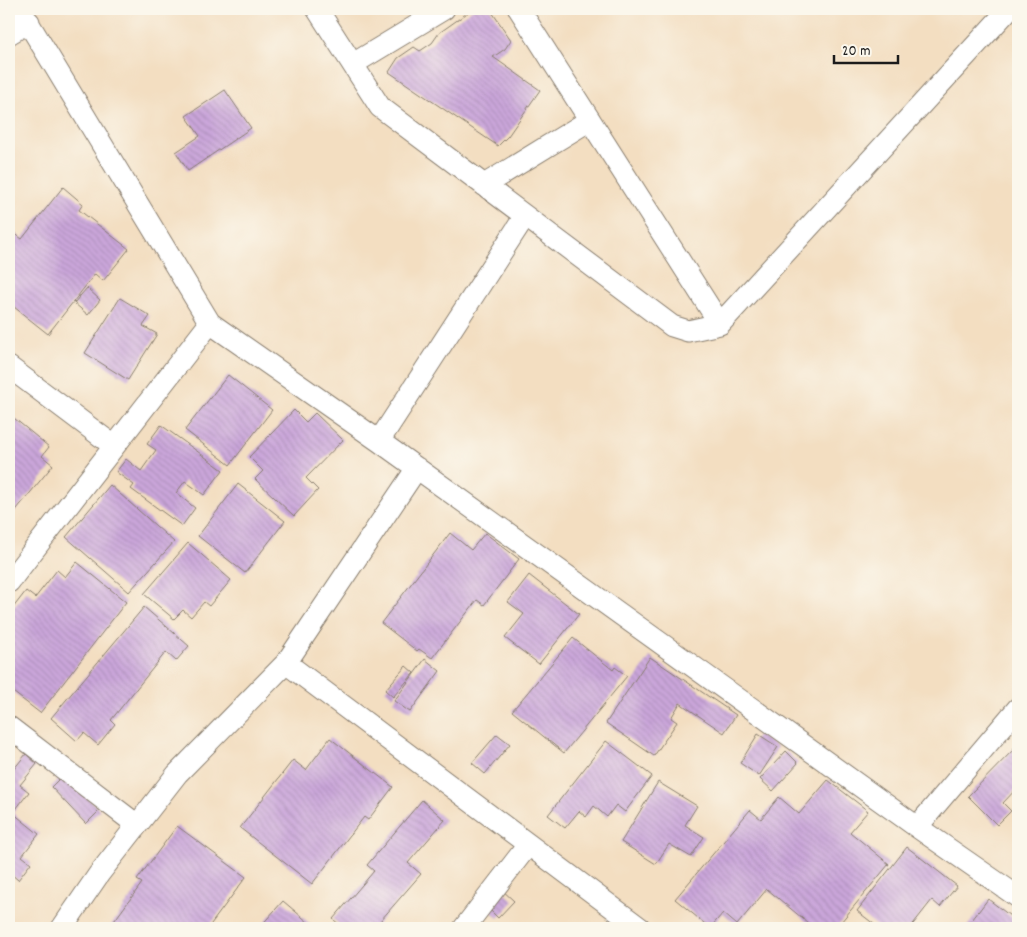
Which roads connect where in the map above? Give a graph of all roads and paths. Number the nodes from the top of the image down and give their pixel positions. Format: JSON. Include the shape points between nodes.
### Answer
{"nodes":[{"id":1,"x":318,"y":9,"type":"edge"},
{"id":2,"x":444,"y":9,"type":"edge"},
{"id":3,"x":519,"y":9,"type":"edge"},
{"id":4,"x":1009,"y":9,"type":"edge"},
{"id":5,"x":24,"y":15,"type":"edge"},
{"id":6,"x":9,"y":34,"type":"edge"},
{"id":7,"x":353,"y":64,"type":"junction"},
{"id":8,"x":590,"y":120,"type":"junction"},
{"id":9,"x":484,"y":185,"type":"junction"},
{"id":10,"x":525,"y":216,"type":"junction"},
{"id":11,"x":210,"y":324,"type":"junction"},
{"id":12,"x":720,"y":324,"type":"junction"},
{"id":13,"x":9,"y":367,"type":"edge"},
{"id":14,"x":379,"y":441,"type":"junction"},
{"id":15,"x":114,"y":446,"type":"junction"},
{"id":16,"x":417,"y":468,"type":"junction"},
{"id":17,"x":9,"y":582,"type":"edge"},
{"id":18,"x":286,"y":663,"type":"junction"},
{"id":19,"x":1018,"y":708,"type":"edge"},
{"id":20,"x":9,"y":727,"type":"edge"},
{"id":21,"x":137,"y":825,"type":"junction"},
{"id":22,"x":918,"y":827,"type":"junction"},
{"id":23,"x":528,"y":845,"type":"junction"},
{"id":24,"x":1018,"y":897,"type":"edge"},
{"id":25,"x":62,"y":928,"type":"edge"},
{"id":26,"x":464,"y":928,"type":"edge"},
{"id":27,"x":640,"y":928,"type":"edge"}],
"edges":[{"from":1,"to":7,"type":"street"},
{"from":2,"to":7,"type":"street"},
{"from":3,"to":8,"type":"street"},
{"from":4,"to":12,"type":"street"},
{"from":5,"to":6,"type":"street"},
{"from":5,"to":11,"type":"street"},
{"from":7,"to":9,"type":"street","via":[[380,106]]},
{"from":8,"to":9,"type":"street"},
{"from":8,"to":12,"type":"street"},
{"from":9,"to":10,"type":"street"},
{"from":10,"to":12,"type":"street","via":[[672,326],[688,331]]},
{"from":10,"to":14,"type":"street"},
{"from":11,"to":14,"type":"street"},
{"from":11,"to":15,"type":"street"},
{"from":13,"to":15,"type":"street"},
{"from":14,"to":16,"type":"street"},
{"from":15,"to":17,"type":"street"},
{"from":16,"to":18,"type":"street"},
{"from":16,"to":22,"type":"street"},
{"from":18,"to":21,"type":"street","via":[[177,774]]},
{"from":18,"to":23,"type":"street"},
{"from":19,"to":22,"type":"street"},
{"from":20,"to":21,"type":"street"},
{"from":21,"to":25,"type":"street"},
{"from":22,"to":24,"type":"street"},
{"from":23,"to":26,"type":"street"},
{"from":23,"to":27,"type":"street"}]}
